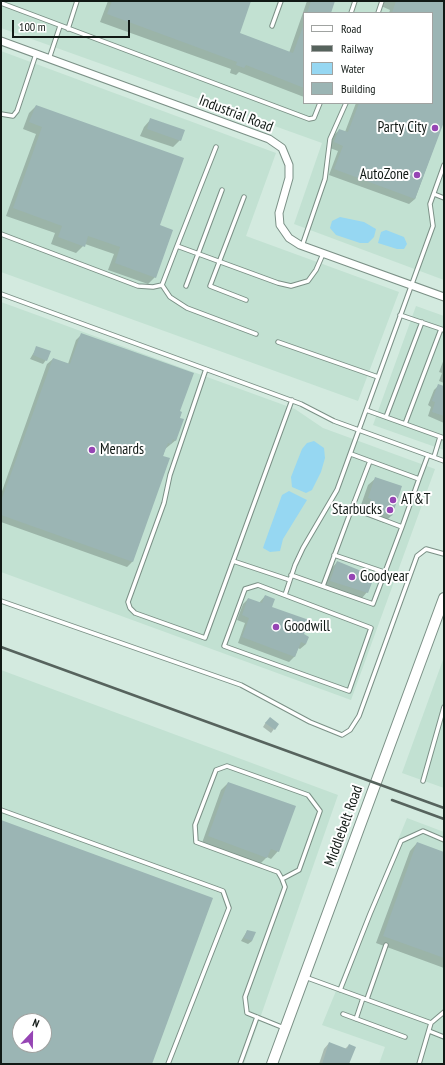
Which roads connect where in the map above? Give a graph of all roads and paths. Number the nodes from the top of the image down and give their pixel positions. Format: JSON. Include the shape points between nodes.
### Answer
{"nodes":[{"id":1,"x":77,"y":1,"type":"edge"},
{"id":2,"x":280,"y":1,"type":"edge"},
{"id":3,"x":355,"y":1,"type":"edge"},
{"id":4,"x":382,"y":1,"type":"edge"},
{"id":5,"x":1,"y":4,"type":"edge"},
{"id":6,"x":351,"y":12,"type":"edge"},
{"id":7,"x":378,"y":12,"type":"edge"},
{"id":8,"x":60,"y":26,"type":"junction"},
{"id":9,"x":272,"y":26,"type":"dead end"},
{"id":10,"x":68,"y":29,"type":"junction"},
{"id":11,"x":1,"y":41,"type":"edge"},
{"id":12,"x":36,"y":54,"type":"junction"},
{"id":13,"x":49,"y":59,"type":"junction"},
{"id":14,"x":320,"y":104,"type":"edge"},
{"id":15,"x":346,"y":104,"type":"edge"},
{"id":16,"x":1,"y":114,"type":"edge"},
{"id":17,"x":216,"y":148,"type":"dead end"},
{"id":18,"x":444,"y":165,"type":"edge"},
{"id":19,"x":222,"y":190,"type":"dead end"},
{"id":20,"x":434,"y":194,"type":"junction"},
{"id":21,"x":244,"y":197,"type":"dead end"},
{"id":22,"x":444,"y":198,"type":"edge"},
{"id":23,"x":1,"y":234,"type":"edge"},
{"id":24,"x":177,"y":246,"type":"junction"},
{"id":25,"x":302,"y":246,"type":"junction"},
{"id":26,"x":199,"y":253,"type":"junction"},
{"id":27,"x":324,"y":254,"type":"junction"},
{"id":28,"x":219,"y":261,"type":"junction"},
{"id":29,"x":162,"y":285,"type":"junction"},
{"id":30,"x":186,"y":286,"type":"dead end"},
{"id":31,"x":411,"y":286,"type":"junction"},
{"id":32,"x":1,"y":294,"type":"edge"},
{"id":33,"x":444,"y":298,"type":"edge"},
{"id":34,"x":246,"y":300,"type":"dead end"},
{"id":35,"x":400,"y":314,"type":"junction"},
{"id":36,"x":422,"y":322,"type":"junction"},
{"id":37,"x":442,"y":330,"type":"edge"},
{"id":38,"x":256,"y":334,"type":"dead end"},
{"id":39,"x":278,"y":342,"type":"dead end"},
{"id":40,"x":206,"y":369,"type":"junction"},
{"id":41,"x":378,"y":377,"type":"junction"},
{"id":42,"x":292,"y":400,"type":"junction"},
{"id":43,"x":366,"y":410,"type":"junction"},
{"id":44,"x":386,"y":417,"type":"junction"},
{"id":45,"x":405,"y":424,"type":"junction"},
{"id":46,"x":359,"y":430,"type":"junction"},
{"id":47,"x":442,"y":437,"type":"edge"},
{"id":48,"x":350,"y":454,"type":"junction"},
{"id":49,"x":428,"y":455,"type":"junction"},
{"id":50,"x":434,"y":457,"type":"junction"},
{"id":51,"x":444,"y":460,"type":"edge"},
{"id":52,"x":370,"y":461,"type":"junction"},
{"id":53,"x":419,"y":479,"type":"junction"},
{"id":54,"x":352,"y":508,"type":"junction"},
{"id":55,"x":402,"y":527,"type":"junction"},
{"id":56,"x":444,"y":554,"type":"edge"},
{"id":57,"x":334,"y":555,"type":"junction"},
{"id":58,"x":233,"y":561,"type":"junction"},
{"id":59,"x":384,"y":572,"type":"junction"},
{"id":60,"x":291,"y":575,"type":"junction"},
{"id":61,"x":290,"y":580,"type":"junction"},
{"id":62,"x":323,"y":586,"type":"junction"},
{"id":63,"x":284,"y":595,"type":"junction"},
{"id":64,"x":444,"y":598,"type":"edge"},
{"id":65,"x":1,"y":601,"type":"edge"},
{"id":66,"x":444,"y":707,"type":"edge"},
{"id":67,"x":423,"y":781,"type":"dead end"},
{"id":68,"x":1,"y":810,"type":"edge"},
{"id":69,"x":444,"y":840,"type":"edge"},
{"id":70,"x":282,"y":879,"type":"junction"},
{"id":71,"x":386,"y":945,"type":"dead end"},
{"id":72,"x":304,"y":977,"type":"junction"},
{"id":73,"x":340,"y":990,"type":"junction"},
{"id":74,"x":365,"y":998,"type":"junction"},
{"id":75,"x":444,"y":1012,"type":"edge"},
{"id":76,"x":343,"y":1014,"type":"dead end"},
{"id":77,"x":257,"y":1017,"type":"junction"},
{"id":78,"x":356,"y":1019,"type":"junction"},
{"id":79,"x":431,"y":1023,"type":"junction"},
{"id":80,"x":285,"y":1028,"type":"junction"},
{"id":81,"x":429,"y":1031,"type":"junction"},
{"id":82,"x":405,"y":1037,"type":"dead end"},
{"id":83,"x":444,"y":1037,"type":"edge"},
{"id":84,"x":168,"y":1064,"type":"edge"},
{"id":85,"x":240,"y":1064,"type":"edge"},
{"id":86,"x":272,"y":1064,"type":"edge"},
{"id":87,"x":419,"y":1064,"type":"edge"}],
"edges":[{"from":1,"to":10,"type":"lane"},
{"from":2,"to":9,"type":"lane"},
{"from":3,"to":6,"type":"lane"},
{"from":4,"to":7,"type":"lane"},
{"from":5,"to":8,"type":"lane"},
{"from":8,"to":10,"type":"lane"},
{"from":8,"to":13,"type":"lane"},
{"from":10,"to":14,"type":"lane","via":[[309,119],[314,118]]},
{"from":11,"to":12,"type":"street","name":"Industrial Road"},
{"from":12,"to":13,"type":"street","name":"Industrial Road"},
{"from":12,"to":16,"type":"lane","via":[[17,111],[13,116]]},
{"from":13,"to":25,"type":"street","name":"Industrial Road","via":[[276,143],[286,155],[290,172],[279,208],[280,225],[289,238]]},
{"from":15,"to":25,"type":"lane","via":[[330,139],[325,179]]},
{"from":17,"to":24,"type":"lane"},
{"from":18,"to":20,"type":"lane"},
{"from":19,"to":26,"type":"lane"},
{"from":20,"to":22,"type":"lane"},
{"from":20,"to":31,"type":"lane","via":[[430,204],[433,226]]},
{"from":21,"to":28,"type":"lane"},
{"from":23,"to":29,"type":"lane","via":[[138,286]]},
{"from":24,"to":26,"type":"lane"},
{"from":24,"to":29,"type":"lane"},
{"from":25,"to":27,"type":"street","name":"Industrial Road"},
{"from":26,"to":28,"type":"lane"},
{"from":26,"to":30,"type":"lane"},
{"from":27,"to":28,"type":"lane","via":[[308,281],[291,286]]},
{"from":27,"to":31,"type":"street","name":"Industrial Road"},
{"from":28,"to":34,"type":"lane","via":[[210,286]]},
{"from":29,"to":38,"type":"lane","via":[[170,298],[187,308]]},
{"from":31,"to":33,"type":"street","name":"Industrial Road"},
{"from":31,"to":35,"type":"lane"},
{"from":32,"to":40,"type":"lane"},
{"from":35,"to":36,"type":"lane"},
{"from":35,"to":41,"type":"lane"},
{"from":36,"to":37,"type":"lane"},
{"from":36,"to":44,"type":"lane"},
{"from":37,"to":45,"type":"lane"},
{"from":39,"to":41,"type":"lane"},
{"from":40,"to":42,"type":"lane"},
{"from":40,"to":58,"type":"lane","via":[[170,477],[164,503],[128,602],[130,608],[135,613],[205,638]]},
{"from":41,"to":43,"type":"lane"},
{"from":42,"to":46,"type":"lane","via":[[334,421]]},
{"from":42,"to":58,"type":"lane"},
{"from":43,"to":44,"type":"lane"},
{"from":43,"to":46,"type":"lane"},
{"from":44,"to":45,"type":"lane"},
{"from":45,"to":47,"type":"lane"},
{"from":46,"to":48,"type":"lane"},
{"from":46,"to":49,"type":"lane"},
{"from":47,"to":50,"type":"lane"},
{"from":48,"to":52,"type":"lane"},
{"from":48,"to":60,"type":"lane","via":[[337,490],[303,548]]},
{"from":49,"to":50,"type":"lane"},
{"from":49,"to":53,"type":"lane"},
{"from":50,"to":51,"type":"lane"},
{"from":52,"to":53,"type":"lane"},
{"from":52,"to":54,"type":"lane"},
{"from":53,"to":55,"type":"lane"},
{"from":54,"to":55,"type":"lane"},
{"from":54,"to":57,"type":"lane"},
{"from":55,"to":59,"type":"lane"},
{"from":56,"to":65,"type":"lane","via":[[426,549],[417,556],[359,716],[350,730],[342,735],[310,722],[241,685]]},
{"from":57,"to":59,"type":"lane"},
{"from":57,"to":62,"type":"lane"},
{"from":58,"to":61,"type":"lane"},
{"from":59,"to":62,"type":"lane","via":[[373,604]]},
{"from":60,"to":61,"type":"lane"},
{"from":60,"to":62,"type":"lane"},
{"from":61,"to":63,"type":"lane"},
{"from":63,"to":63,"type":"lane","via":[[371,628],[349,691],[224,646],[245,589],[258,585]]},
{"from":64,"to":72,"type":"main road","name":"Middlebelt Road"},
{"from":66,"to":67,"type":"lane"},
{"from":68,"to":84,"type":"lane","via":[[223,891],[229,908]]},
{"from":69,"to":73,"type":"lane","via":[[423,831],[401,841]]},
{"from":70,"to":70,"type":"lane","via":[[278,872],[196,842],[195,825],[216,770],[227,766],[308,795],[320,811],[299,870]]},
{"from":70,"to":77,"type":"lane","via":[[285,887],[245,998],[247,1013]]},
{"from":71,"to":74,"type":"lane"},
{"from":72,"to":73,"type":"lane"},
{"from":72,"to":80,"type":"main road","name":"Middlebelt Road"},
{"from":73,"to":74,"type":"lane"},
{"from":74,"to":78,"type":"lane"},
{"from":74,"to":79,"type":"lane"},
{"from":75,"to":79,"type":"lane"},
{"from":76,"to":78,"type":"lane"},
{"from":77,"to":80,"type":"lane"},
{"from":77,"to":85,"type":"lane"},
{"from":78,"to":82,"type":"lane"},
{"from":79,"to":81,"type":"lane"},
{"from":80,"to":86,"type":"main road","name":"Middlebelt Road"},
{"from":81,"to":83,"type":"lane"},
{"from":81,"to":87,"type":"lane"}]}
